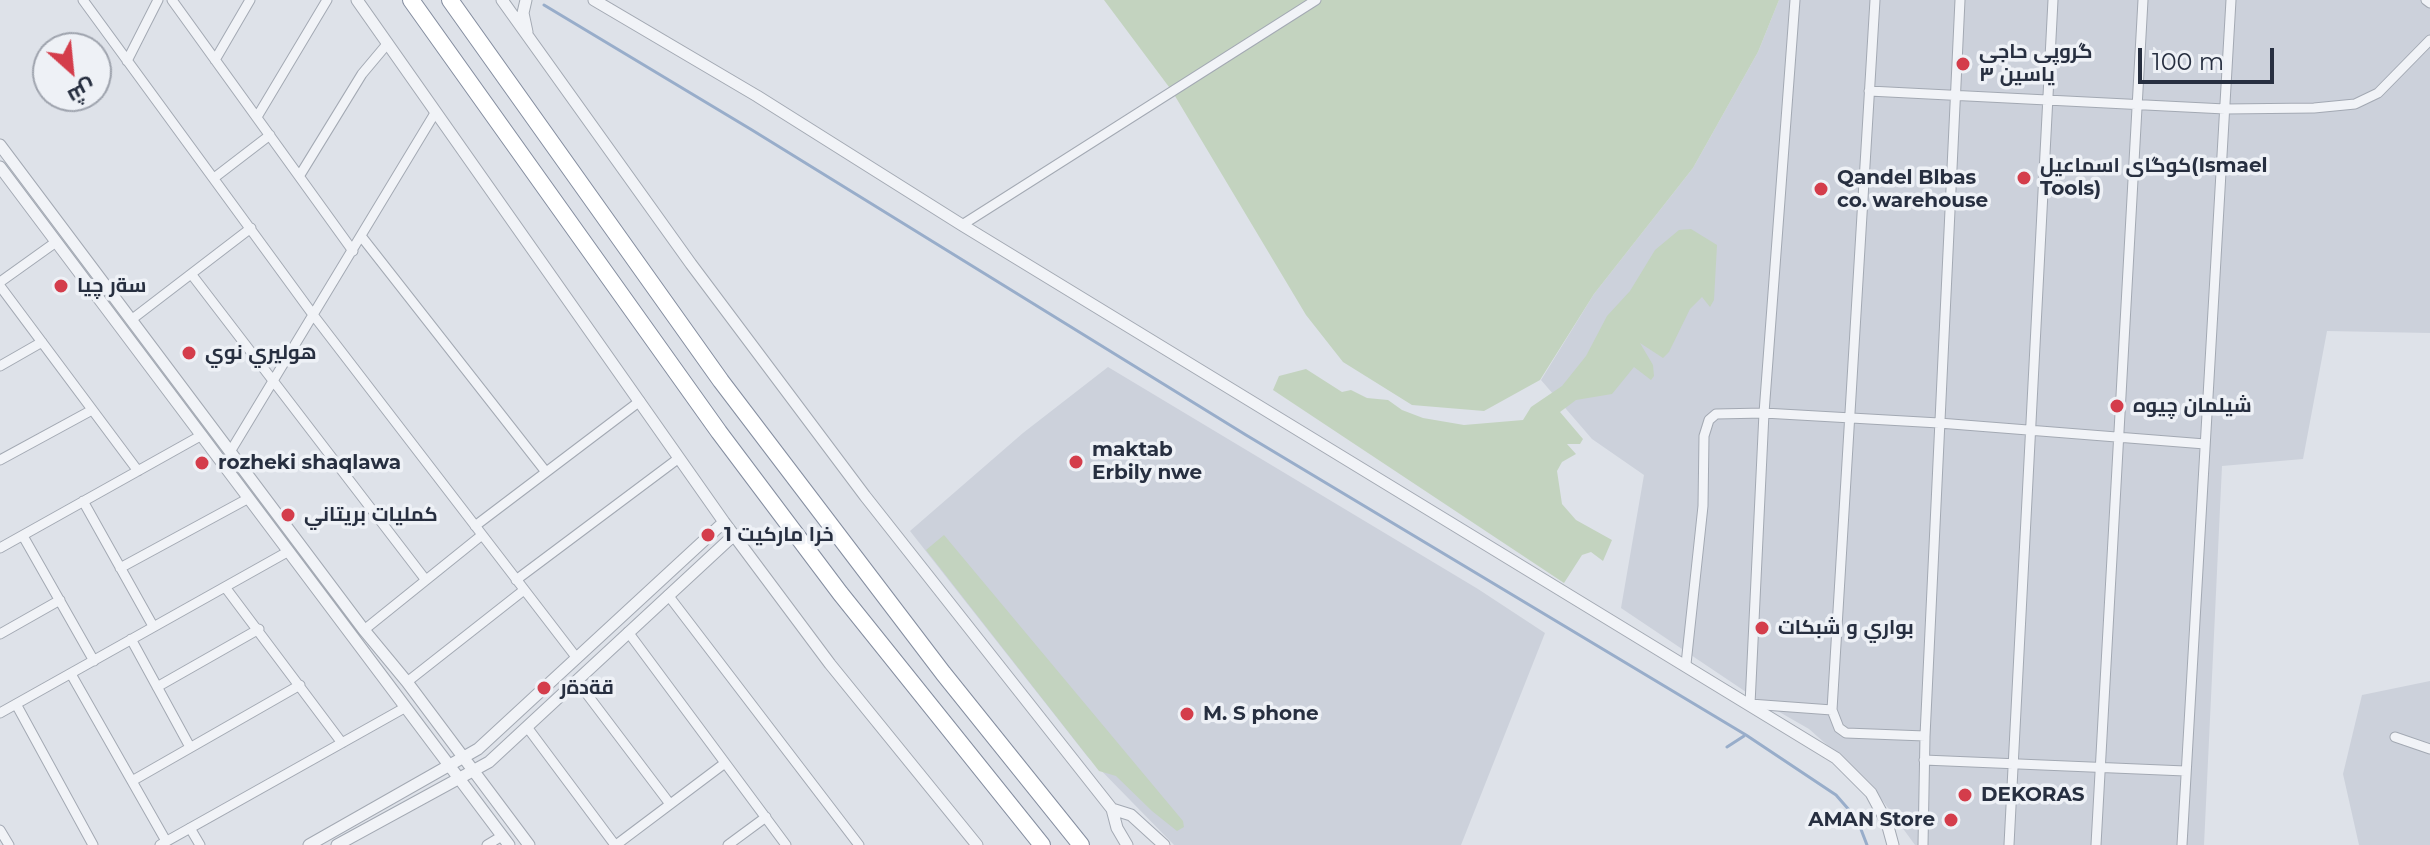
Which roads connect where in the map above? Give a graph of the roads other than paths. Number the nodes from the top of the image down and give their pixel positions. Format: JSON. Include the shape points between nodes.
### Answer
{"nodes":[{"id":1,"x":83,"y":0,"type":"edge"},
{"id":2,"x":158,"y":0,"type":"edge"},
{"id":3,"x":172,"y":0,"type":"edge"},
{"id":4,"x":250,"y":0,"type":"edge"},
{"id":5,"x":327,"y":0,"type":"edge"},
{"id":6,"x":357,"y":0,"type":"edge"},
{"id":7,"x":411,"y":0,"type":"edge"},
{"id":8,"x":450,"y":0,"type":"edge"},
{"id":9,"x":502,"y":0,"type":"edge"},
{"id":10,"x":526,"y":0,"type":"edge"},
{"id":11,"x":594,"y":0,"type":"edge"},
{"id":12,"x":1316,"y":0,"type":"edge"},
{"id":13,"x":1795,"y":0,"type":"edge"},
{"id":14,"x":1875,"y":0,"type":"edge"},
{"id":15,"x":1960,"y":0,"type":"edge"},
{"id":16,"x":2053,"y":0,"type":"edge"},
{"id":17,"x":2143,"y":0,"type":"edge"},
{"id":18,"x":2231,"y":0,"type":"edge"},
{"id":19,"x":528,"y":36,"type":"junction"},
{"id":20,"x":2430,"y":40,"type":"edge"},
{"id":21,"x":388,"y":43,"type":"junction"},
{"id":22,"x":215,"y":60,"type":"junction"},
{"id":23,"x":127,"y":61,"type":"junction"},
{"id":24,"x":1869,"y":91,"type":"junction"},
{"id":25,"x":1955,"y":95,"type":"junction"},
{"id":26,"x":2048,"y":100,"type":"junction"},
{"id":27,"x":2137,"y":104,"type":"junction"},
{"id":28,"x":2225,"y":109,"type":"junction"},
{"id":29,"x":435,"y":113,"type":"junction"},
{"id":30,"x":257,"y":117,"type":"junction"},
{"id":31,"x":270,"y":135,"type":"junction"},
{"id":32,"x":0,"y":145,"type":"edge"},
{"id":33,"x":0,"y":167,"type":"edge"},
{"id":34,"x":300,"y":175,"type":"junction"},
{"id":35,"x":214,"y":178,"type":"junction"},
{"id":36,"x":43,"y":203,"type":"junction"},
{"id":37,"x":32,"y":211,"type":"junction"},
{"id":38,"x":962,"y":225,"type":"junction"},
{"id":39,"x":251,"y":228,"type":"junction"},
{"id":40,"x":361,"y":236,"type":"junction"},
{"id":41,"x":56,"y":242,"type":"junction"},
{"id":42,"x":353,"y":251,"type":"junction"},
{"id":43,"x":192,"y":275,"type":"junction"},
{"id":44,"x":0,"y":284,"type":"edge"},
{"id":45,"x":314,"y":316,"type":"junction"},
{"id":46,"x":131,"y":320,"type":"junction"},
{"id":47,"x":42,"y":342,"type":"junction"},
{"id":48,"x":0,"y":366,"type":"edge"},
{"id":49,"x":274,"y":382,"type":"junction"},
{"id":50,"x":640,"y":401,"type":"junction"},
{"id":51,"x":92,"y":410,"type":"junction"},
{"id":52,"x":1764,"y":413,"type":"junction"},
{"id":53,"x":1848,"y":419,"type":"junction"},
{"id":54,"x":1939,"y":423,"type":"junction"},
{"id":55,"x":2031,"y":430,"type":"junction"},
{"id":56,"x":202,"y":435,"type":"junction"},
{"id":57,"x":2118,"y":437,"type":"junction"},
{"id":58,"x":2205,"y":444,"type":"junction"},
{"id":59,"x":230,"y":452,"type":"junction"},
{"id":60,"x":679,"y":458,"type":"junction"},
{"id":61,"x":0,"y":460,"type":"edge"},
{"id":62,"x":138,"y":471,"type":"junction"},
{"id":63,"x":546,"y":472,"type":"junction"},
{"id":64,"x":249,"y":498,"type":"junction"},
{"id":65,"x":83,"y":501,"type":"junction"},
{"id":66,"x":724,"y":522,"type":"junction"},
{"id":67,"x":475,"y":526,"type":"junction"},
{"id":68,"x":482,"y":535,"type":"junction"},
{"id":69,"x":734,"y":535,"type":"junction"},
{"id":70,"x":23,"y":536,"type":"junction"},
{"id":71,"x":0,"y":547,"type":"edge"},
{"id":72,"x":289,"y":551,"type":"junction"},
{"id":73,"x":120,"y":568,"type":"junction"},
{"id":74,"x":425,"y":579,"type":"junction"},
{"id":75,"x":516,"y":580,"type":"junction"},
{"id":76,"x":225,"y":587,"type":"junction"},
{"id":77,"x":524,"y":590,"type":"junction"},
{"id":78,"x":668,"y":595,"type":"junction"},
{"id":79,"x":60,"y":600,"type":"junction"},
{"id":80,"x":617,"y":619,"type":"junction"},
{"id":81,"x":153,"y":626,"type":"junction"},
{"id":82,"x":259,"y":629,"type":"junction"},
{"id":83,"x":364,"y":630,"type":"junction"},
{"id":84,"x":628,"y":632,"type":"junction"},
{"id":85,"x":0,"y":634,"type":"edge"},
{"id":86,"x":131,"y":639,"type":"junction"},
{"id":87,"x":576,"y":657,"type":"junction"},
{"id":88,"x":94,"y":661,"type":"junction"},
{"id":89,"x":1686,"y":664,"type":"junction"},
{"id":90,"x":71,"y":674,"type":"junction"},
{"id":91,"x":577,"y":681,"type":"junction"},
{"id":92,"x":407,"y":682,"type":"junction"},
{"id":93,"x":300,"y":685,"type":"junction"},
{"id":94,"x":157,"y":687,"type":"junction"},
{"id":95,"x":16,"y":704,"type":"junction"},
{"id":96,"x":1750,"y":704,"type":"junction"},
{"id":97,"x":406,"y":707,"type":"junction"},
{"id":98,"x":1832,"y":710,"type":"junction"},
{"id":99,"x":0,"y":713,"type":"edge"},
{"id":100,"x":527,"y":727,"type":"junction"},
{"id":101,"x":1925,"y":736,"type":"junction"},
{"id":102,"x":2395,"y":737,"type":"dead end"},
{"id":103,"x":342,"y":743,"type":"junction"},
{"id":104,"x":190,"y":747,"type":"junction"},
{"id":105,"x":2430,"y":749,"type":"edge"},
{"id":106,"x":465,"y":758,"type":"junction"},
{"id":107,"x":1924,"y":760,"type":"junction"},
{"id":108,"x":725,"y":763,"type":"junction"},
{"id":109,"x":2013,"y":763,"type":"junction"},
{"id":110,"x":450,"y":766,"type":"junction"},
{"id":111,"x":2099,"y":767,"type":"junction"},
{"id":112,"x":475,"y":771,"type":"junction"},
{"id":113,"x":2185,"y":771,"type":"junction"},
{"id":114,"x":460,"y":778,"type":"junction"},
{"id":115,"x":132,"y":781,"type":"junction"},
{"id":116,"x":670,"y":804,"type":"junction"},
{"id":117,"x":1112,"y":809,"type":"junction"},
{"id":118,"x":766,"y":817,"type":"junction"},
{"id":119,"x":190,"y":828,"type":"junction"},
{"id":120,"x":506,"y":840,"type":"edge"},
{"id":121,"x":163,"y":843,"type":"edge"},
{"id":122,"x":93,"y":845,"type":"edge"},
{"id":123,"x":200,"y":845,"type":"edge"},
{"id":124,"x":309,"y":845,"type":"edge"},
{"id":125,"x":337,"y":845,"type":"edge"},
{"id":126,"x":487,"y":845,"type":"edge"},
{"id":127,"x":529,"y":845,"type":"edge"},
{"id":128,"x":616,"y":845,"type":"edge"},
{"id":129,"x":728,"y":845,"type":"edge"},
{"id":130,"x":786,"y":845,"type":"edge"},
{"id":131,"x":859,"y":845,"type":"edge"},
{"id":132,"x":977,"y":845,"type":"edge"},
{"id":133,"x":1042,"y":845,"type":"edge"},
{"id":134,"x":1081,"y":845,"type":"edge"},
{"id":135,"x":1127,"y":845,"type":"edge"},
{"id":136,"x":1164,"y":845,"type":"edge"},
{"id":137,"x":1893,"y":845,"type":"edge"},
{"id":138,"x":1923,"y":845,"type":"edge"},
{"id":139,"x":2009,"y":845,"type":"edge"},
{"id":140,"x":2096,"y":845,"type":"edge"},
{"id":141,"x":2182,"y":845,"type":"edge"}],
"edges":[{"from":1,"to":23,"type":"street"},
{"from":2,"to":23,"type":"street"},
{"from":3,"to":22,"type":"street"},
{"from":4,"to":22,"type":"street"},
{"from":5,"to":30,"type":"street"},
{"from":6,"to":21,"type":"street"},
{"from":7,"to":133,"type":"highway","via":[[840,593]]},
{"from":8,"to":134,"type":"highway","via":[[721,381]]},
{"from":9,"to":19,"type":"street"},
{"from":10,"to":19,"type":"street"},
{"from":11,"to":38,"type":"street"},
{"from":12,"to":38,"type":"street"},
{"from":13,"to":52,"type":"street"},
{"from":14,"to":24,"type":"street"},
{"from":15,"to":25,"type":"street"},
{"from":16,"to":26,"type":"street"},
{"from":17,"to":27,"type":"street"},
{"from":18,"to":28,"type":"street"},
{"from":19,"to":117,"type":"street","via":[[865,496]]},
{"from":20,"to":28,"type":"street","via":[[2378,93],[2355,104]]},
{"from":21,"to":29,"type":"street"},
{"from":21,"to":34,"type":"street","via":[[362,74]]},
{"from":22,"to":30,"type":"street"},
{"from":23,"to":35,"type":"street"},
{"from":24,"to":25,"type":"street"},
{"from":24,"to":53,"type":"street"},
{"from":25,"to":26,"type":"street"},
{"from":25,"to":54,"type":"street"},
{"from":26,"to":27,"type":"street"},
{"from":26,"to":55,"type":"street"},
{"from":27,"to":28,"type":"street"},
{"from":27,"to":57,"type":"street"},
{"from":28,"to":58,"type":"street"},
{"from":29,"to":40,"type":"street"},
{"from":29,"to":50,"type":"street"},
{"from":30,"to":31,"type":"street"},
{"from":31,"to":34,"type":"street"},
{"from":31,"to":35,"type":"street"},
{"from":32,"to":36,"type":"street"},
{"from":33,"to":37,"type":"street"},
{"from":34,"to":42,"type":"street"},
{"from":35,"to":39,"type":"street"},
{"from":36,"to":37,"type":"street"},
{"from":36,"to":46,"type":"street"},
{"from":37,"to":41,"type":"street"},
{"from":38,"to":89,"type":"street"},
{"from":39,"to":43,"type":"street"},
{"from":39,"to":45,"type":"street"},
{"from":40,"to":42,"type":"street"},
{"from":40,"to":63,"type":"street"},
{"from":41,"to":44,"type":"street"},
{"from":41,"to":56,"type":"street"},
{"from":42,"to":45,"type":"street"},
{"from":43,"to":46,"type":"street"},
{"from":43,"to":49,"type":"street"},
{"from":44,"to":47,"type":"street"},
{"from":45,"to":49,"type":"street"},
{"from":45,"to":67,"type":"street"},
{"from":46,"to":59,"type":"street"},
{"from":47,"to":48,"type":"street"},
{"from":47,"to":51,"type":"street"},
{"from":49,"to":59,"type":"street"},
{"from":49,"to":74,"type":"street"},
{"from":50,"to":60,"type":"street"},
{"from":50,"to":63,"type":"street"},
{"from":51,"to":61,"type":"street"},
{"from":51,"to":62,"type":"street"},
{"from":52,"to":53,"type":"street"},
{"from":52,"to":89,"type":"street","via":[[1716,414],[1704,436],[1703,506]]},
{"from":52,"to":96,"type":"street"},
{"from":53,"to":54,"type":"street"},
{"from":53,"to":98,"type":"street"},
{"from":54,"to":55,"type":"street"},
{"from":54,"to":101,"type":"street"},
{"from":55,"to":57,"type":"street"},
{"from":55,"to":109,"type":"street"},
{"from":56,"to":62,"type":"street"},
{"from":56,"to":64,"type":"street"},
{"from":57,"to":58,"type":"street"},
{"from":57,"to":111,"type":"street"},
{"from":58,"to":113,"type":"street"},
{"from":59,"to":83,"type":"street"},
{"from":60,"to":66,"type":"street"},
{"from":60,"to":75,"type":"street"},
{"from":62,"to":65,"type":"street"},
{"from":63,"to":67,"type":"street"},
{"from":64,"to":72,"type":"street"},
{"from":64,"to":73,"type":"street"},
{"from":65,"to":70,"type":"street"},
{"from":65,"to":73,"type":"street"},
{"from":66,"to":69,"type":"street"},
{"from":66,"to":80,"type":"street"},
{"from":67,"to":68,"type":"street"},
{"from":68,"to":74,"type":"street"},
{"from":68,"to":75,"type":"street"},
{"from":69,"to":78,"type":"street"},
{"from":69,"to":132,"type":"street","via":[[830,664]]},
{"from":70,"to":71,"type":"street"},
{"from":70,"to":79,"type":"street"},
{"from":72,"to":76,"type":"street"},
{"from":72,"to":97,"type":"street"},
{"from":73,"to":81,"type":"street"},
{"from":74,"to":83,"type":"street"},
{"from":75,"to":77,"type":"street"},
{"from":76,"to":81,"type":"street"},
{"from":76,"to":82,"type":"street"},
{"from":77,"to":87,"type":"street"},
{"from":77,"to":92,"type":"street"},
{"from":78,"to":84,"type":"street"},
{"from":78,"to":131,"type":"street"},
{"from":79,"to":85,"type":"street"},
{"from":79,"to":88,"type":"street"},
{"from":80,"to":84,"type":"street"},
{"from":80,"to":87,"type":"street"},
{"from":81,"to":86,"type":"street"},
{"from":82,"to":93,"type":"street"},
{"from":82,"to":94,"type":"street"},
{"from":83,"to":92,"type":"street"},
{"from":84,"to":91,"type":"street"},
{"from":84,"to":108,"type":"street"},
{"from":86,"to":88,"type":"street"},
{"from":86,"to":94,"type":"street"},
{"from":87,"to":106,"type":"street"},
{"from":88,"to":90,"type":"street"},
{"from":89,"to":96,"type":"street"},
{"from":90,"to":95,"type":"street"},
{"from":90,"to":115,"type":"street"},
{"from":91,"to":100,"type":"street"},
{"from":91,"to":116,"type":"street"},
{"from":92,"to":106,"type":"street"},
{"from":93,"to":103,"type":"street"},
{"from":93,"to":104,"type":"street"},
{"from":94,"to":104,"type":"street"},
{"from":95,"to":99,"type":"street"},
{"from":95,"to":122,"type":"street"},
{"from":96,"to":98,"type":"street"},
{"from":96,"to":137,"type":"street","via":[[1849,769],[1879,808]]},
{"from":97,"to":103,"type":"street"},
{"from":97,"to":110,"type":"street"},
{"from":98,"to":101,"type":"street","via":[[1846,733]]},
{"from":100,"to":112,"type":"street"},
{"from":100,"to":128,"type":"street"},
{"from":101,"to":107,"type":"street"},
{"from":102,"to":105,"type":"street"},
{"from":103,"to":119,"type":"street"},
{"from":104,"to":115,"type":"street"},
{"from":106,"to":110,"type":"street"},
{"from":106,"to":112,"type":"street"},
{"from":107,"to":109,"type":"street"},
{"from":107,"to":138,"type":"street"},
{"from":108,"to":116,"type":"street"},
{"from":108,"to":118,"type":"street"},
{"from":109,"to":111,"type":"street"},
{"from":109,"to":139,"type":"street"},
{"from":110,"to":114,"type":"street"},
{"from":110,"to":124,"type":"street"},
{"from":111,"to":113,"type":"street"},
{"from":111,"to":140,"type":"street"},
{"from":112,"to":114,"type":"street"},
{"from":112,"to":127,"type":"street"},
{"from":113,"to":141,"type":"street"},
{"from":114,"to":120,"type":"street"},
{"from":114,"to":125,"type":"street"},
{"from":115,"to":121,"type":"street"},
{"from":116,"to":128,"type":"street"},
{"from":117,"to":135,"type":"street"},
{"from":117,"to":136,"type":"street","via":[[1131,815]]},
{"from":118,"to":129,"type":"street"},
{"from":118,"to":130,"type":"street"},
{"from":119,"to":121,"type":"street"},
{"from":119,"to":123,"type":"street"},
{"from":120,"to":126,"type":"street"}]}
